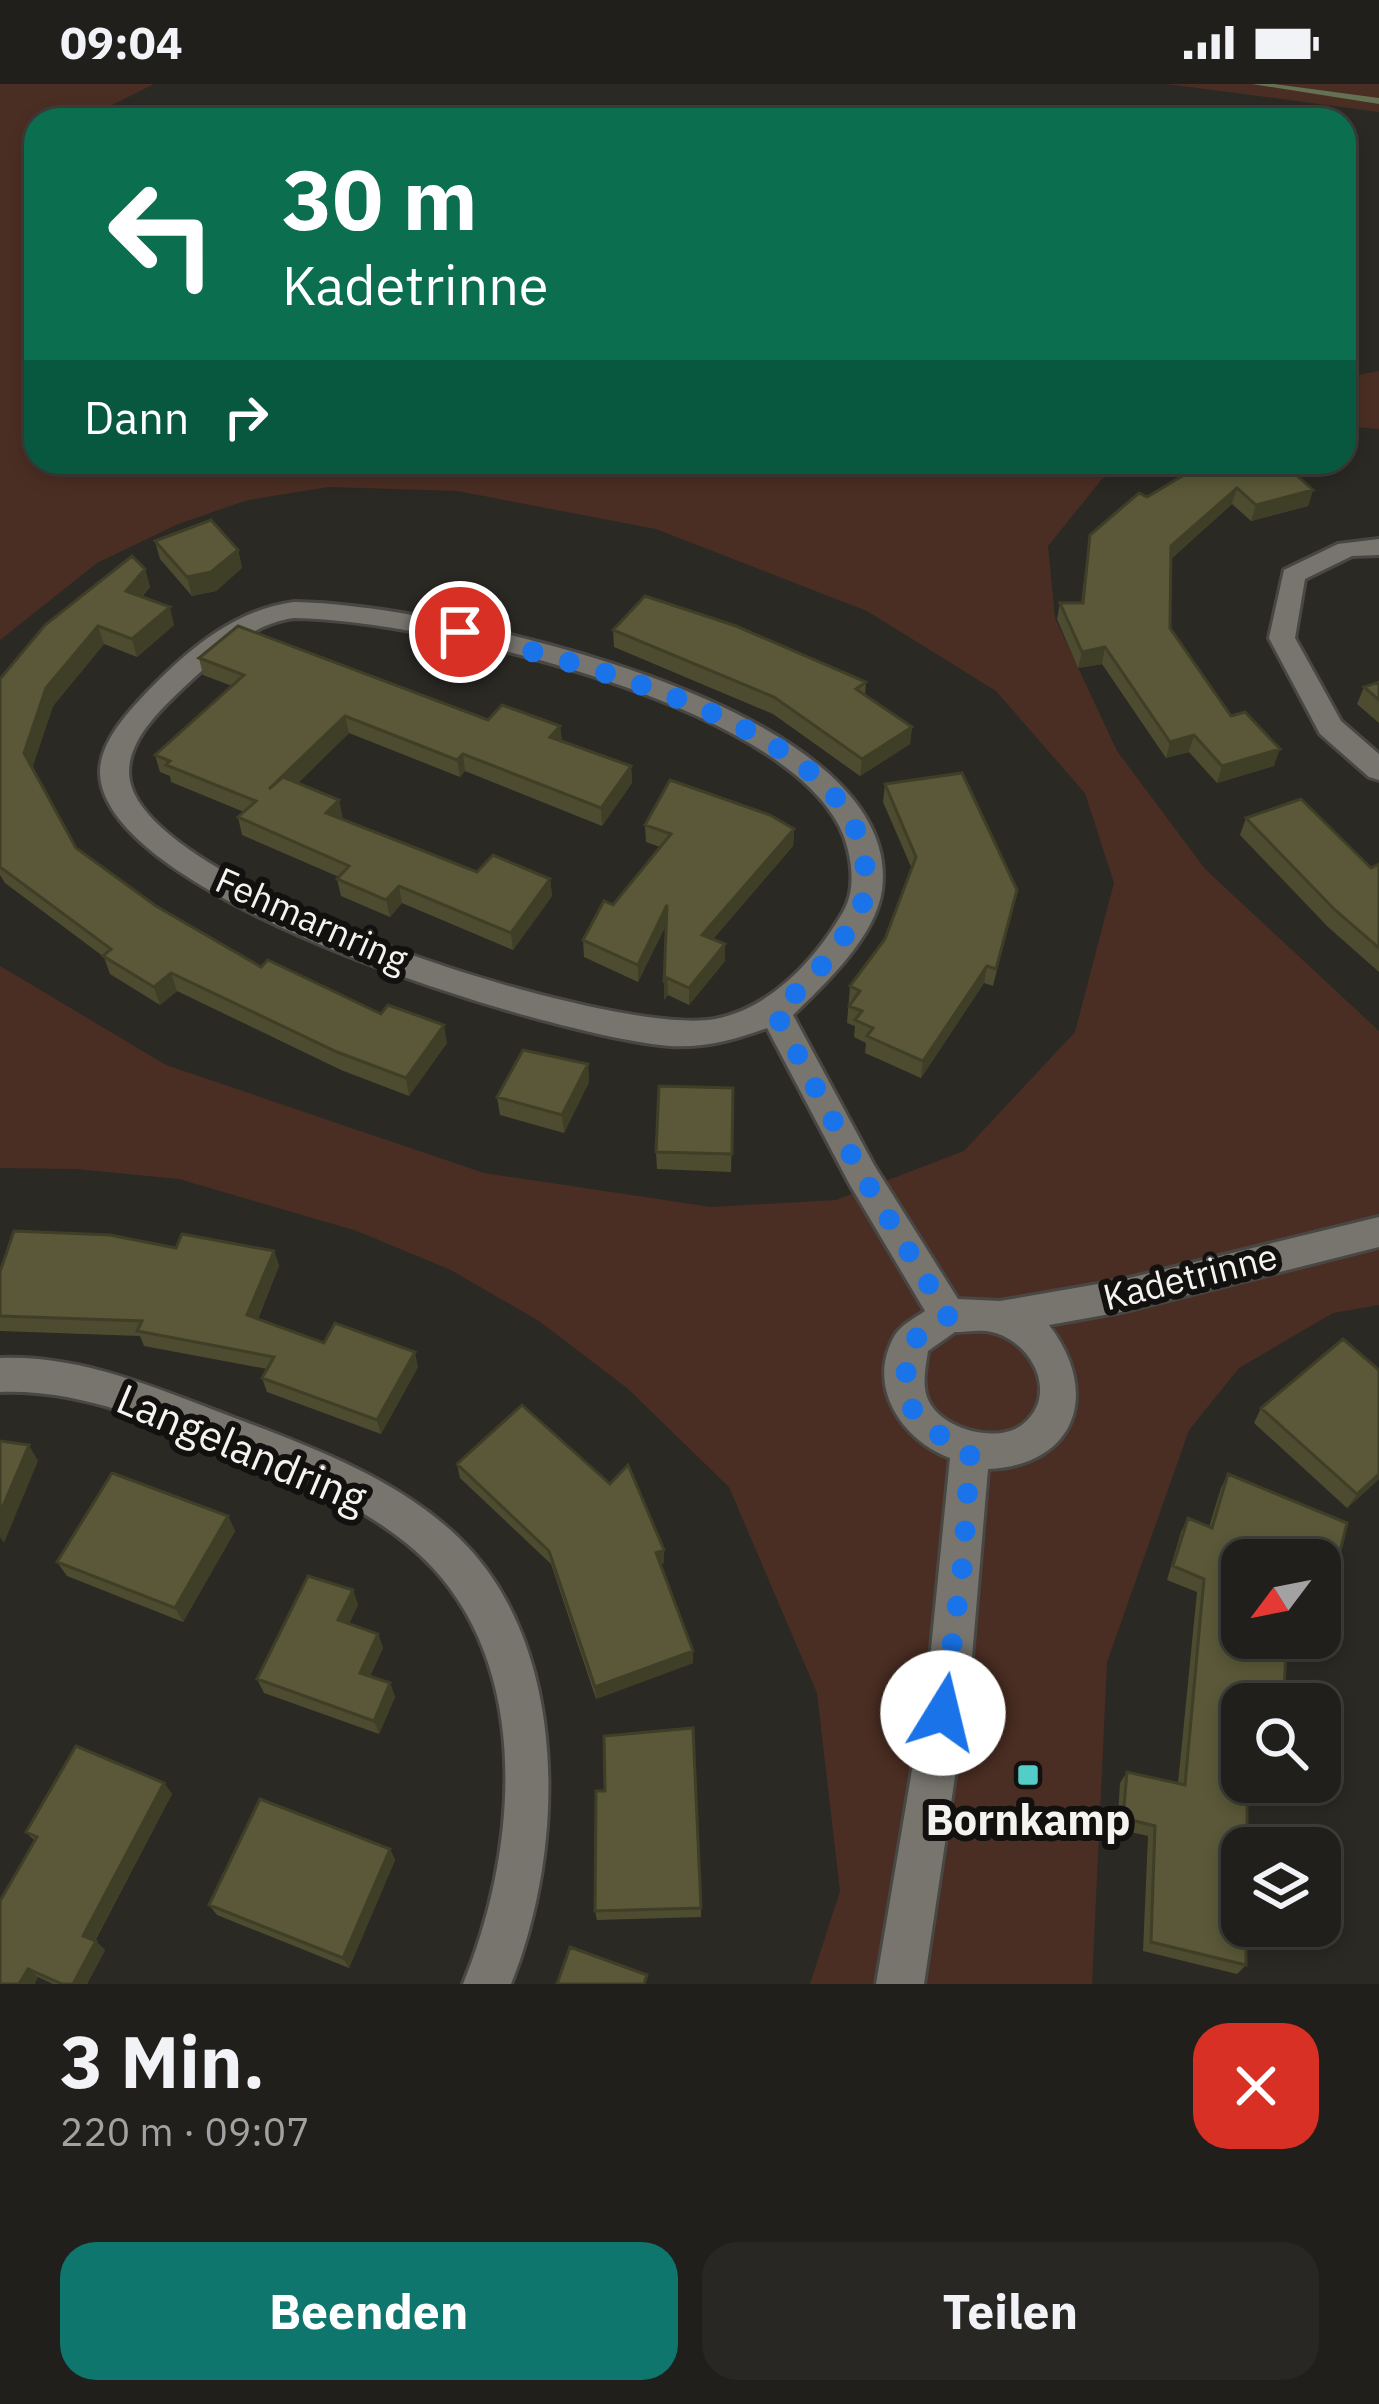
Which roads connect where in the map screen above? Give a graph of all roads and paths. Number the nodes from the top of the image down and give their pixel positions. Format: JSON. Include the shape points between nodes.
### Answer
{"nodes":[{"id":1,"x":1379,"y":547,"type":"edge"},
{"id":2,"x":1379,"y":770,"type":"edge"},
{"id":3,"x":775,"y":1012,"type":"junction"},
{"id":4,"x":1379,"y":1232,"type":"edge"},
{"id":5,"x":948,"y":1316,"type":"junction"},
{"id":6,"x":1001,"y":1317,"type":"junction"},
{"id":7,"x":0,"y":1376,"type":"edge"},
{"id":8,"x":970,"y":1453,"type":"junction"},
{"id":9,"x":906,"y":1982,"type":"edge"},
{"id":10,"x":487,"y":1984,"type":"edge"}],
"edges":[{"from":1,"to":2,"type":"street","via":[[1347,549],[1293,574],[1282,638],[1330,727]]},
{"from":3,"to":3,"type":"street","name":"Fehmarnring","via":[[814,979],[868,894],[862,840],[844,807],[776,747],[652,689],[423,622],[312,610],[262,617],[236,630],[129,729],[114,766],[121,797],[163,846],[284,914],[538,1008],[610,1025],[705,1034]]},
{"from":3,"to":5,"type":"street"},
{"from":4,"to":6,"type":"street","name":"Kadetrinne"},
{"from":5,"to":6,"type":"street","name":"Kadetrinne"},
{"from":5,"to":8,"type":"street","via":[[911,1342],[902,1385],[923,1427]]},
{"from":6,"to":8,"type":"street","via":[[1036,1336],[1058,1368],[1062,1403],[1044,1435],[1011,1453]]},
{"from":7,"to":10,"type":"street","name":"Langelandring","via":[[30,1372],[116,1391],[263,1447],[387,1509],[450,1556],[491,1618],[516,1678],[526,1765],[524,1854],[507,1946]]},
{"from":8,"to":9,"type":"street","via":[[950,1669]]}]}
